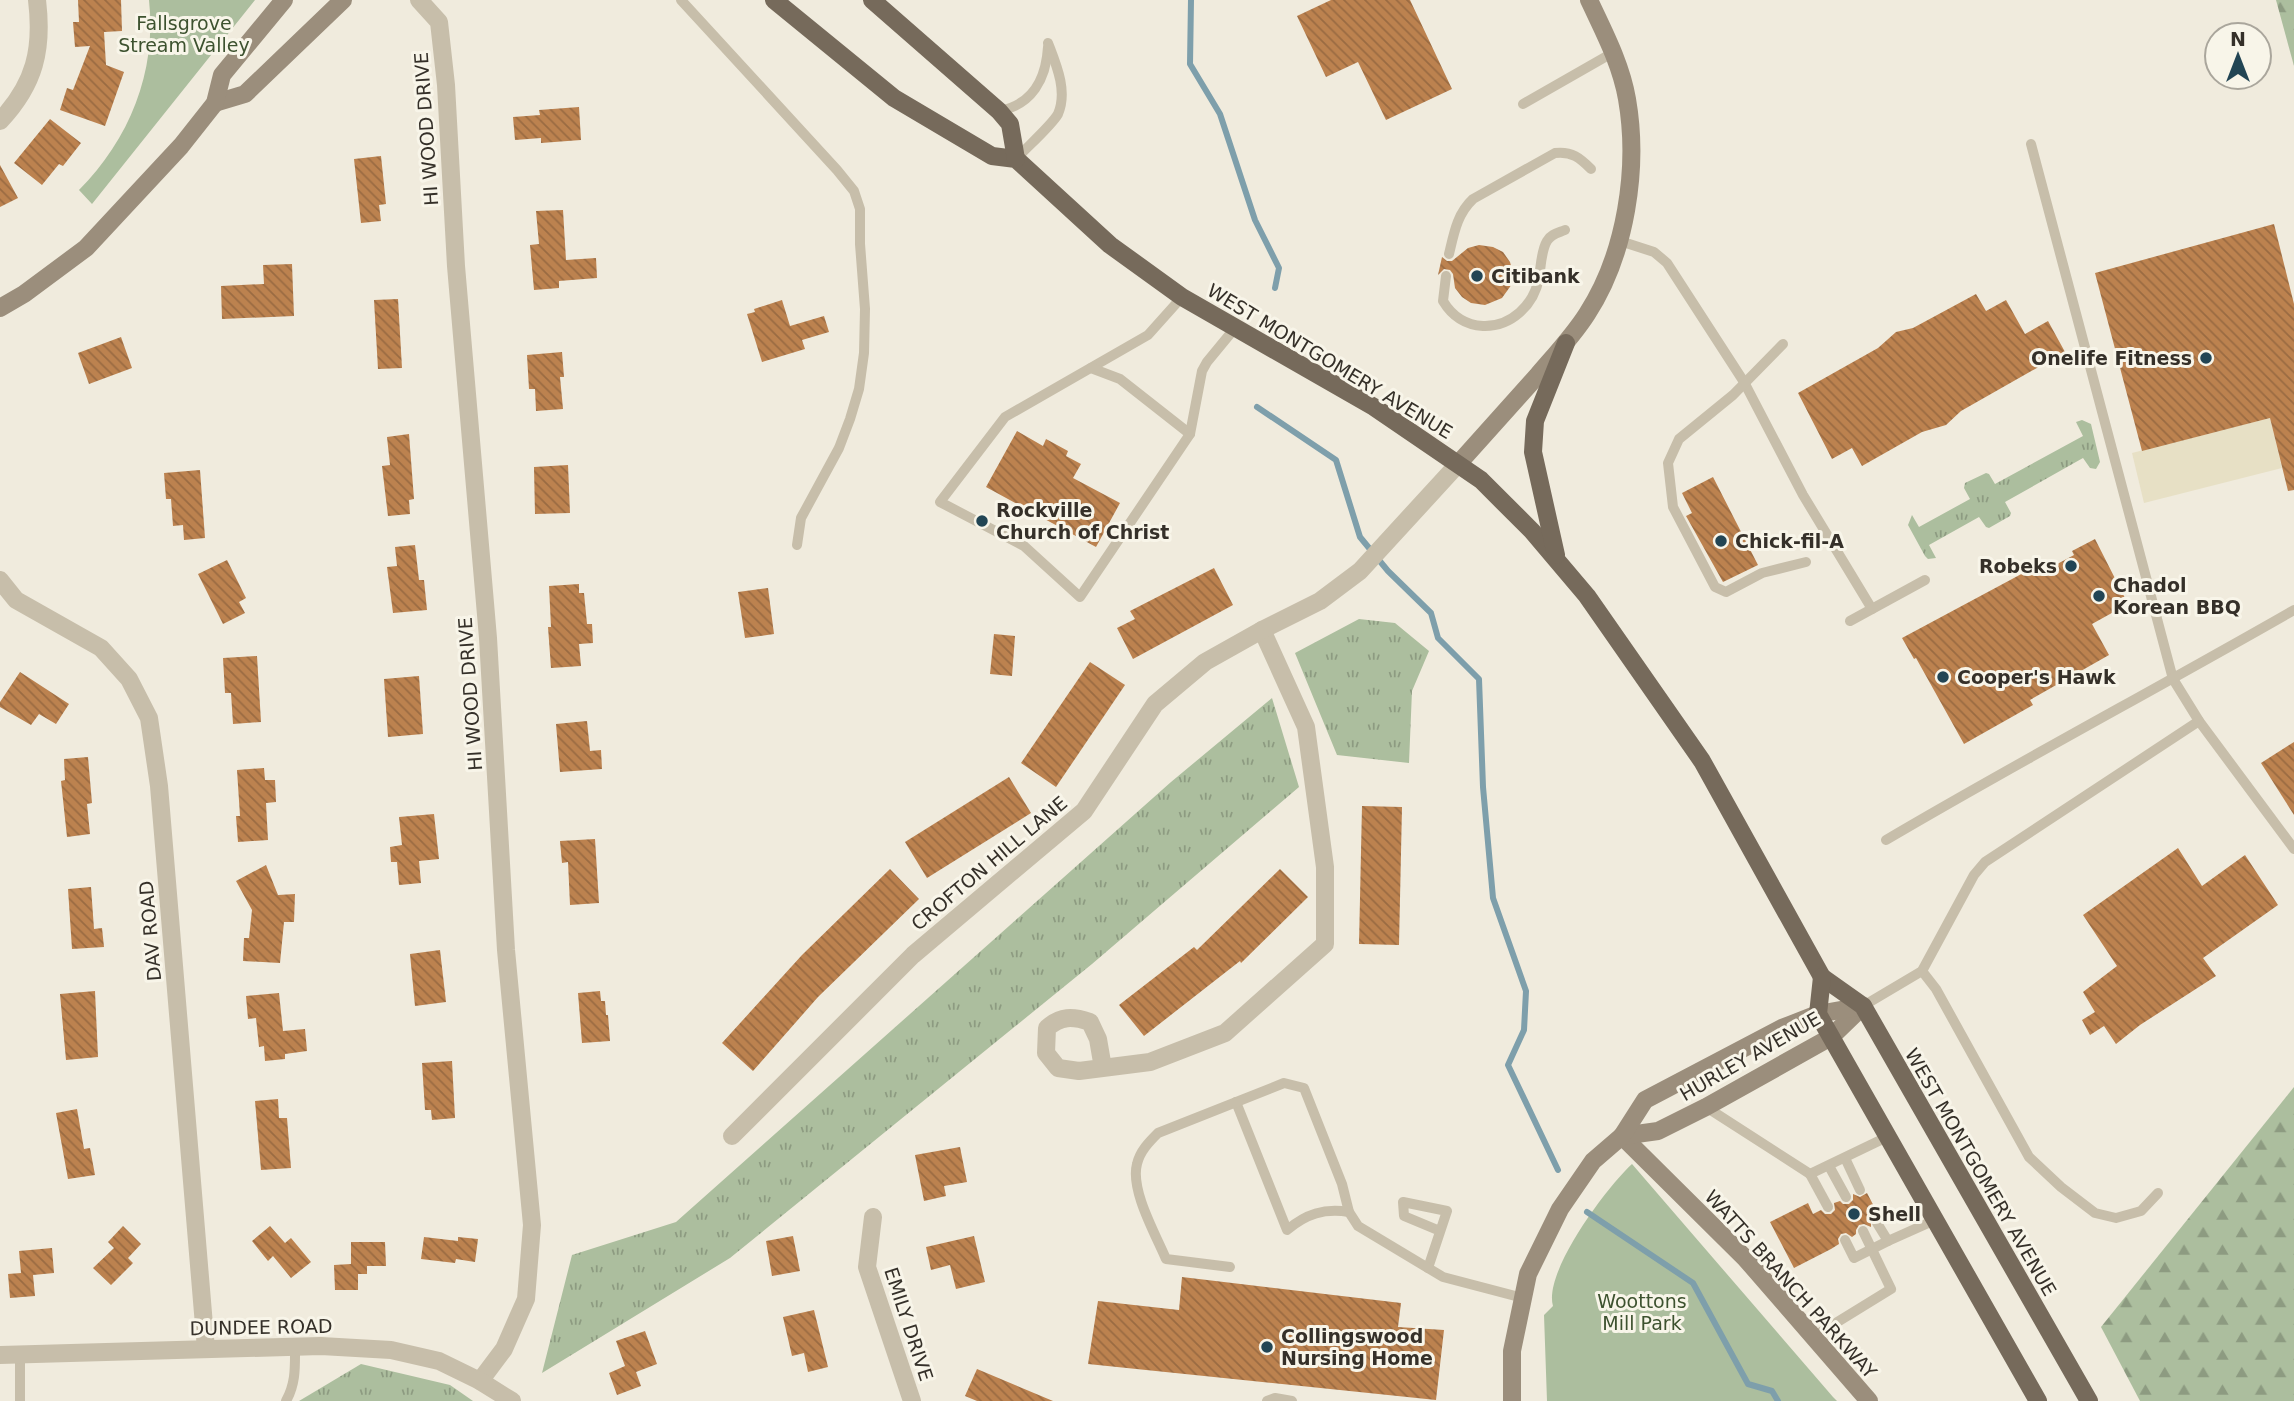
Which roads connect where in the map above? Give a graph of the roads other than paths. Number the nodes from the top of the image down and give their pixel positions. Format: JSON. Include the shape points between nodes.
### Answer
{"nodes":[{"id":1,"x":37,"y":0,"type":"edge"},
{"id":2,"x":284,"y":0,"type":"edge"},
{"id":3,"x":343,"y":0,"type":"edge"},
{"id":4,"x":419,"y":0,"type":"edge"},
{"id":5,"x":681,"y":0,"type":"edge"},
{"id":6,"x":774,"y":0,"type":"edge"},
{"id":7,"x":872,"y":0,"type":"edge"},
{"id":8,"x":1589,"y":0,"type":"edge"},
{"id":9,"x":1614,"y":52,"type":"junction"},
{"id":10,"x":215,"y":103,"type":"junction"},
{"id":11,"x":1523,"y":104,"type":"dead end"},
{"id":12,"x":999,"y":111,"type":"junction"},
{"id":13,"x":0,"y":121,"type":"edge"},
{"id":14,"x":2031,"y":144,"type":"dead end"},
{"id":15,"x":1016,"y":159,"type":"junction"},
{"id":16,"x":1591,"y":169,"type":"dead end"},
{"id":17,"x":1565,"y":230,"type":"dead end"},
{"id":18,"x":1620,"y":241,"type":"junction"},
{"id":19,"x":1449,"y":254,"type":"dead end"},
{"id":20,"x":1446,"y":276,"type":"dead end"},
{"id":21,"x":1182,"y":297,"type":"junction"},
{"id":22,"x":0,"y":308,"type":"edge"},
{"id":23,"x":1235,"y":328,"type":"junction"},
{"id":24,"x":1566,"y":343,"type":"junction"},
{"id":25,"x":1783,"y":344,"type":"dead end"},
{"id":26,"x":1091,"y":368,"type":"junction"},
{"id":27,"x":1744,"y":382,"type":"junction"},
{"id":28,"x":1191,"y":434,"type":"junction"},
{"id":29,"x":1459,"y":463,"type":"junction"},
{"id":30,"x":797,"y":545,"type":"dead end"},
{"id":31,"x":1556,"y":558,"type":"junction"},
{"id":32,"x":1806,"y":562,"type":"dead end"},
{"id":33,"x":0,"y":580,"type":"edge"},
{"id":34,"x":1925,"y":580,"type":"dead end"},
{"id":35,"x":1872,"y":609,"type":"junction"},
{"id":36,"x":2294,"y":610,"type":"edge"},
{"id":37,"x":1850,"y":621,"type":"dead end"},
{"id":38,"x":1262,"y":630,"type":"junction"},
{"id":39,"x":2173,"y":679,"type":"junction"},
{"id":40,"x":2199,"y":721,"type":"junction"},
{"id":41,"x":1886,"y":840,"type":"dead end"},
{"id":42,"x":2294,"y":849,"type":"edge"},
{"id":43,"x":1922,"y":971,"type":"junction"},
{"id":44,"x":1822,"y":977,"type":"junction"},
{"id":45,"x":1863,"y":1006,"type":"junction"},
{"id":46,"x":1818,"y":1014,"type":"junction"},
{"id":47,"x":1830,"y":1037,"type":"junction"},
{"id":48,"x":1103,"y":1068,"type":"dead end"},
{"id":49,"x":1236,"y":1102,"type":"junction"},
{"id":50,"x":1706,"y":1107,"type":"junction"},
{"id":51,"x":732,"y":1136,"type":"dead end"},
{"id":52,"x":1622,"y":1136,"type":"junction"},
{"id":53,"x":1887,"y":1137,"type":"junction"},
{"id":54,"x":1845,"y":1158,"type":"junction"},
{"id":55,"x":1829,"y":1166,"type":"junction"},
{"id":56,"x":1810,"y":1174,"type":"junction"},
{"id":57,"x":1860,"y":1190,"type":"dead end"},
{"id":58,"x":2158,"y":1193,"type":"dead end"},
{"id":59,"x":1846,"y":1198,"type":"dead end"},
{"id":60,"x":1828,"y":1207,"type":"dead end"},
{"id":61,"x":1349,"y":1212,"type":"junction"},
{"id":62,"x":873,"y":1217,"type":"dead end"},
{"id":63,"x":1935,"y":1220,"type":"junction"},
{"id":64,"x":1877,"y":1223,"type":"dead end"},
{"id":65,"x":1440,"y":1231,"type":"dead end"},
{"id":66,"x":1863,"y":1231,"type":"dead end"},
{"id":67,"x":1845,"y":1240,"type":"dead end"},
{"id":68,"x":1888,"y":1241,"type":"junction"},
{"id":69,"x":1871,"y":1248,"type":"junction"},
{"id":70,"x":1230,"y":1267,"type":"dead end"},
{"id":71,"x":1428,"y":1268,"type":"junction"},
{"id":72,"x":1523,"y":1298,"type":"junction"},
{"id":73,"x":1813,"y":1337,"type":"junction"},
{"id":74,"x":295,"y":1347,"type":"junction"},
{"id":75,"x":206,"y":1349,"type":"junction"},
{"id":76,"x":20,"y":1354,"type":"junction"},
{"id":77,"x":0,"y":1355,"type":"edge"},
{"id":78,"x":480,"y":1381,"type":"junction"},
{"id":79,"x":20,"y":1401,"type":"edge"},
{"id":80,"x":286,"y":1401,"type":"edge"},
{"id":81,"x":512,"y":1401,"type":"edge"},
{"id":82,"x":912,"y":1401,"type":"edge"},
{"id":83,"x":1267,"y":1401,"type":"edge"},
{"id":84,"x":1292,"y":1401,"type":"edge"},
{"id":85,"x":1512,"y":1401,"type":"edge"},
{"id":86,"x":1868,"y":1401,"type":"edge"},
{"id":87,"x":2038,"y":1401,"type":"edge"},
{"id":88,"x":2089,"y":1401,"type":"edge"}],
"edges":[{"from":1,"to":13,"type":"street","via":[[38,52],[30,77]]},
{"from":2,"to":10,"type":"street","via":[[222,75]]},
{"from":3,"to":10,"type":"street","via":[[245,94]]},
{"from":4,"to":78,"type":"street","name":"HI WOOD DRIVE","via":[[439,22],[446,85],[456,266],[488,638],[506,950],[532,1225],[526,1299],[504,1349]]},
{"from":5,"to":30,"type":"lane","via":[[837,170],[854,191],[860,209],[865,309],[859,389],[839,448],[801,518]]},
{"from":6,"to":15,"type":"main road","name":"WEST MONTGOMERY AVENUE","via":[[894,98],[992,156]]},
{"from":7,"to":12,"type":"main road"},
{"from":8,"to":9,"type":"street"},
{"from":9,"to":11,"type":"lane"},
{"from":9,"to":18,"type":"street","via":[[1627,98],[1632,145]]},
{"from":10,"to":22,"type":"street","via":[[86,248]]},
{"from":12,"to":15,"type":"main road","via":[[1010,124]]},
{"from":12,"to":15,"type":"lane","via":[[1011,109],[1037,90],[1048,43],[1059,72],[1058,114]]},
{"from":14,"to":39,"type":"lane"},
{"from":15,"to":21,"type":"main road","name":"WEST MONTGOMERY AVENUE","via":[[1110,245]]},
{"from":16,"to":19,"type":"lane","via":[[1578,156],[1555,153],[1473,199],[1457,221]]},
{"from":17,"to":20,"type":"lane","via":[[1544,244],[1533,297],[1513,318],[1497,324],[1471,324],[1456,317],[1443,301]]},
{"from":18,"to":24,"type":"street","via":[[1602,287]]},
{"from":18,"to":27,"type":"lane","via":[[1654,252],[1667,263]]},
{"from":21,"to":23,"type":"main road","name":"WEST MONTGOMERY AVENUE"},
{"from":21,"to":26,"type":"lane","via":[[1154,330]]},
{"from":23,"to":28,"type":"lane","via":[[1202,371]]},
{"from":23,"to":29,"type":"main road","name":"WEST MONTGOMERY AVENUE","via":[[1374,407]]},
{"from":24,"to":29,"type":"street"},
{"from":24,"to":31,"type":"main road","via":[[1535,421],[1533,452]]},
{"from":25,"to":27,"type":"lane"},
{"from":26,"to":28,"type":"lane","via":[[1121,379]]},
{"from":26,"to":28,"type":"lane","via":[[1006,417],[940,502],[1024,546],[1080,597]]},
{"from":27,"to":32,"type":"lane","via":[[1679,439],[1668,463],[1673,507],[1715,587],[1726,592],[1762,573]]},
{"from":27,"to":35,"type":"lane","via":[[1803,495]]},
{"from":29,"to":31,"type":"main road","name":"WEST MONTGOMERY AVENUE"},
{"from":29,"to":38,"type":"street","name":"CROFTON HILL LANE","via":[[1360,571],[1320,601]]},
{"from":31,"to":44,"type":"main road","name":"WEST MONTGOMERY AVENUE","via":[[1702,761]]},
{"from":33,"to":75,"type":"street","name":"DAV ROAD","via":[[16,600],[101,648],[129,679],[149,718],[159,786]]},
{"from":34,"to":35,"type":"lane"},
{"from":35,"to":37,"type":"lane"},
{"from":36,"to":39,"type":"lane"},
{"from":38,"to":48,"type":"street","via":[[1306,727],[1325,867],[1325,944],[1224,1033],[1150,1062]]},
{"from":38,"to":51,"type":"street","name":"CROFTON HILL LANE","via":[[1205,662],[1155,704],[1084,811],[913,955]]},
{"from":39,"to":40,"type":"lane"},
{"from":39,"to":41,"type":"lane"},
{"from":40,"to":42,"type":"lane"},
{"from":40,"to":43,"type":"lane","via":[[1984,862]]},
{"from":43,"to":45,"type":"lane"},
{"from":43,"to":58,"type":"lane","via":[[2029,1157],[2095,1213],[2116,1218],[2141,1212]]},
{"from":44,"to":45,"type":"main road","name":"WEST MONTGOMERY AVENUE"},
{"from":44,"to":46,"type":"main road"},
{"from":45,"to":46,"type":"street","name":"HURLEY AVENUE"},
{"from":45,"to":47,"type":"street","name":"HURLEY AVENUE"},
{"from":45,"to":88,"type":"main road","name":"WEST MONTGOMERY AVENUE"},
{"from":46,"to":47,"type":"main road"},
{"from":46,"to":52,"type":"street","name":"HURLEY AVENUE","via":[[1645,1100]]},
{"from":47,"to":50,"type":"street","name":"HURLEY AVENUE"},
{"from":47,"to":53,"type":"main road"},
{"from":49,"to":61,"type":"lane","via":[[1284,1083],[1304,1088]]},
{"from":49,"to":61,"type":"lane","via":[[1287,1230],[1317,1212]]},
{"from":49,"to":70,"type":"lane","via":[[1158,1133],[1144,1146],[1136,1167],[1138,1193],[1166,1259]]},
{"from":50,"to":52,"type":"street","name":"HURLEY AVENUE","via":[[1658,1131]]},
{"from":50,"to":56,"type":"lane"},
{"from":52,"to":72,"type":"street","name":"HURLEY AVENUE","via":[[1593,1161],[1560,1209],[1528,1274]]},
{"from":52,"to":73,"type":"street","name":"WATTS BRANCH PARKWAY","via":[[1745,1258]]},
{"from":53,"to":54,"type":"lane"},
{"from":53,"to":63,"type":"main road"},
{"from":54,"to":55,"type":"lane"},
{"from":54,"to":57,"type":"lane"},
{"from":55,"to":56,"type":"lane"},
{"from":55,"to":59,"type":"lane"},
{"from":56,"to":60,"type":"lane"},
{"from":61,"to":71,"type":"lane","via":[[1358,1226]]},
{"from":62,"to":82,"type":"street","name":"EMILY DRIVE","via":[[867,1267]]},
{"from":63,"to":68,"type":"lane"},
{"from":63,"to":87,"type":"main road"},
{"from":64,"to":68,"type":"lane"},
{"from":65,"to":71,"type":"lane"},
{"from":66,"to":69,"type":"lane"},
{"from":67,"to":69,"type":"lane","via":[[1854,1258]]},
{"from":68,"to":69,"type":"lane"},
{"from":69,"to":73,"type":"lane","via":[[1891,1289]]},
{"from":71,"to":72,"type":"lane","via":[[1443,1277]]},
{"from":72,"to":85,"type":"street","name":"HURLEY AVENUE","via":[[1512,1351]]},
{"from":73,"to":86,"type":"street","name":"WATTS BRANCH PARKWAY"},
{"from":74,"to":75,"type":"street","name":"DUNDEE ROAD"},
{"from":74,"to":78,"type":"street","name":"DUNDEE ROAD","via":[[391,1350],[439,1361]]},
{"from":74,"to":80,"type":"lane","via":[[295,1376]]},
{"from":75,"to":76,"type":"street","name":"DUNDEE ROAD"},
{"from":76,"to":77,"type":"street","name":"DUNDEE ROAD"},
{"from":76,"to":79,"type":"lane"},
{"from":78,"to":81,"type":"street","name":"DUNDEE ROAD"},
{"from":83,"to":84,"type":"lane"}]}
